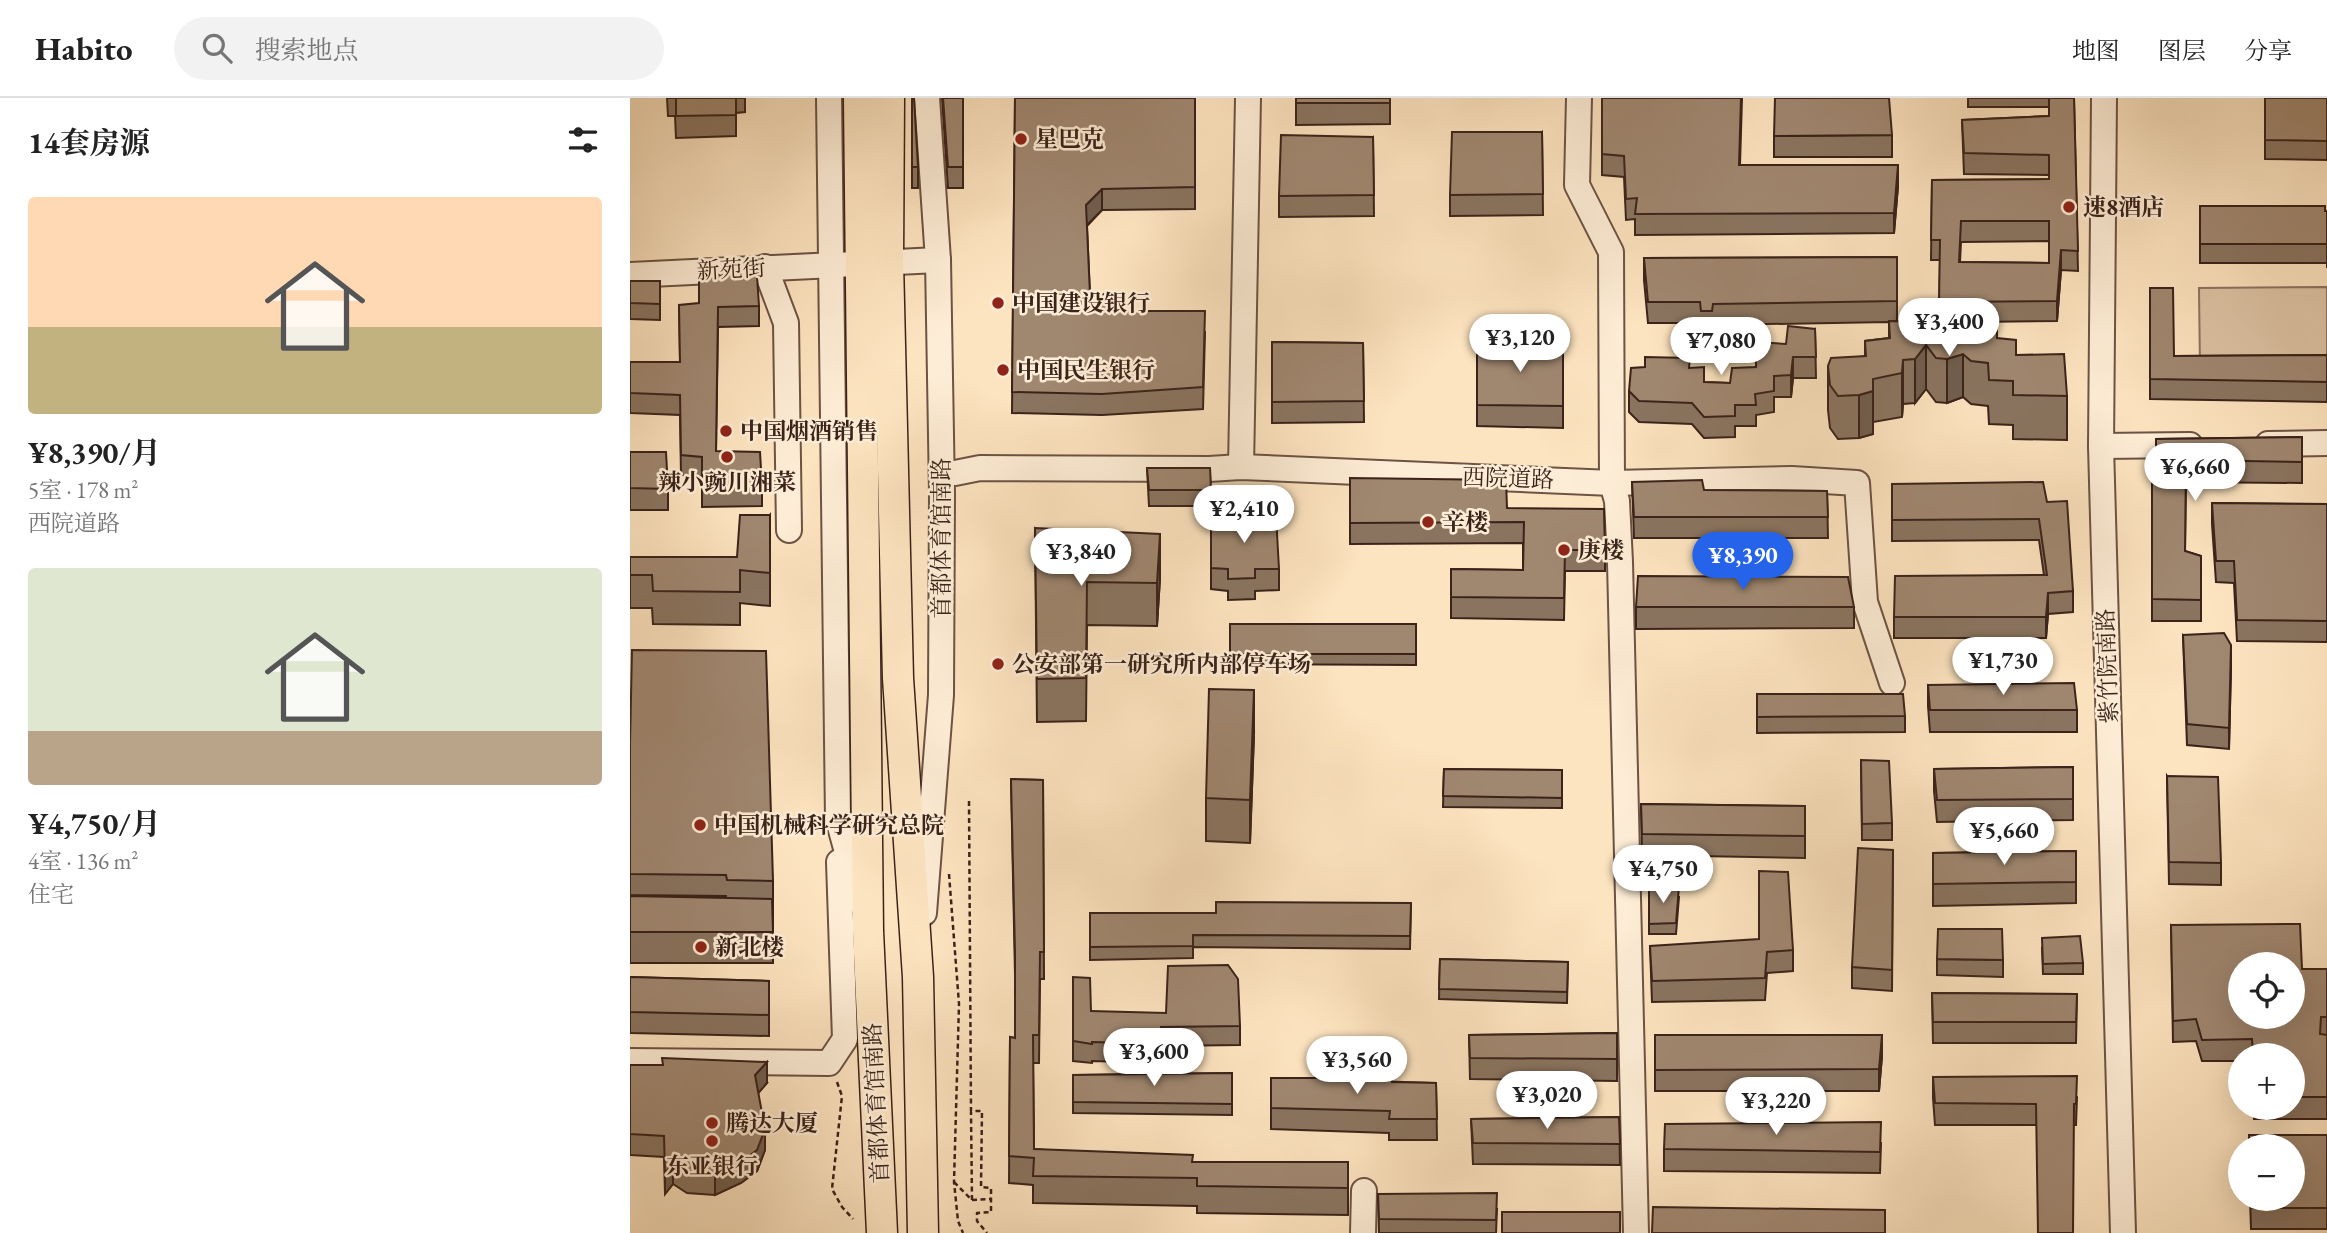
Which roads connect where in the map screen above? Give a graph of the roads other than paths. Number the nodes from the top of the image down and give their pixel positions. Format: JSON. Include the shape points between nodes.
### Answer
{"nodes":[{"id":1,"x":829,"y":98,"type":"edge"},
{"id":2,"x":859,"y":98,"type":"edge"},
{"id":3,"x":889,"y":98,"type":"edge"},
{"id":4,"x":927,"y":98,"type":"edge"},
{"id":5,"x":1248,"y":98,"type":"edge"},
{"id":6,"x":1579,"y":98,"type":"edge"},
{"id":7,"x":2104,"y":98,"type":"edge"},
{"id":8,"x":938,"y":260,"type":"junction"},
{"id":9,"x":860,"y":263,"type":"junction"},
{"id":10,"x":765,"y":267,"type":"junction"},
{"id":11,"x":630,"y":275,"type":"edge"},
{"id":12,"x":2327,"y":443,"type":"edge"},
{"id":13,"x":2247,"y":444,"type":"edge"},
{"id":14,"x":2207,"y":445,"type":"edge"},
{"id":15,"x":2101,"y":446,"type":"junction"},
{"id":16,"x":1241,"y":467,"type":"junction"},
{"id":17,"x":955,"y":473,"type":"dead end"},
{"id":18,"x":1612,"y":483,"type":"junction"},
{"id":19,"x":789,"y":530,"type":"dead end"},
{"id":20,"x":1892,"y":683,"type":"dead end"},
{"id":21,"x":838,"y":819,"type":"junction"},
{"id":22,"x":868,"y":931,"type":"junction"},
{"id":23,"x":918,"y":976,"type":"junction"},
{"id":24,"x":630,"y":1060,"type":"edge"},
{"id":25,"x":1364,"y":1191,"type":"dead end"},
{"id":26,"x":882,"y":1233,"type":"edge"},
{"id":27,"x":923,"y":1233,"type":"edge"},
{"id":28,"x":1363,"y":1233,"type":"edge"},
{"id":29,"x":1636,"y":1233,"type":"edge"},
{"id":30,"x":2123,"y":1233,"type":"edge"}],
"edges":[{"from":1,"to":9,"type":"street","name":"首都体育馆南路"},
{"from":2,"to":9,"type":"main road","name":"首都体育馆南路"},
{"from":3,"to":9,"type":"main road","name":"首都体育馆南路"},
{"from":4,"to":8,"type":"street","name":"首都体育馆南路"},
{"from":5,"to":16,"type":"street"},
{"from":6,"to":18,"type":"street","via":[[1577,185],[1611,252]]},
{"from":7,"to":15,"type":"street","name":"紫竹院南路"},
{"from":8,"to":9,"type":"street","name":"新苑街"},
{"from":8,"to":23,"type":"street","name":"首都体育馆南路","via":[[941,695]]},
{"from":9,"to":10,"type":"street","name":"新苑街"},
{"from":9,"to":21,"type":"street","name":"首都体育馆南路"},
{"from":9,"to":22,"type":"main road","name":"首都体育馆南路"},
{"from":9,"to":23,"type":"main road","name":"首都体育馆南路","via":[[898,678]]},
{"from":10,"to":11,"type":"street","name":"新苑街"},
{"from":10,"to":19,"type":"street","via":[[786,323]]},
{"from":12,"to":13,"type":"street"},
{"from":14,"to":15,"type":"street"},
{"from":15,"to":30,"type":"street","name":"紫竹院南路"},
{"from":16,"to":17,"type":"street","name":"西院道路","via":[[980,468]]},
{"from":16,"to":18,"type":"street","name":"西院道路"},
{"from":18,"to":20,"type":"street","name":"西院道路","via":[[1792,479],[1857,483],[1865,602]]},
{"from":18,"to":29,"type":"street","via":[[1620,562]]},
{"from":21,"to":22,"type":"street","name":"首都体育馆南路"},
{"from":21,"to":24,"type":"street","via":[[845,1039],[829,1063]]},
{"from":22,"to":26,"type":"main road","name":"首都体育馆南路"},
{"from":23,"to":27,"type":"main road","name":"首都体育馆南路"},
{"from":25,"to":28,"type":"street"}]}
